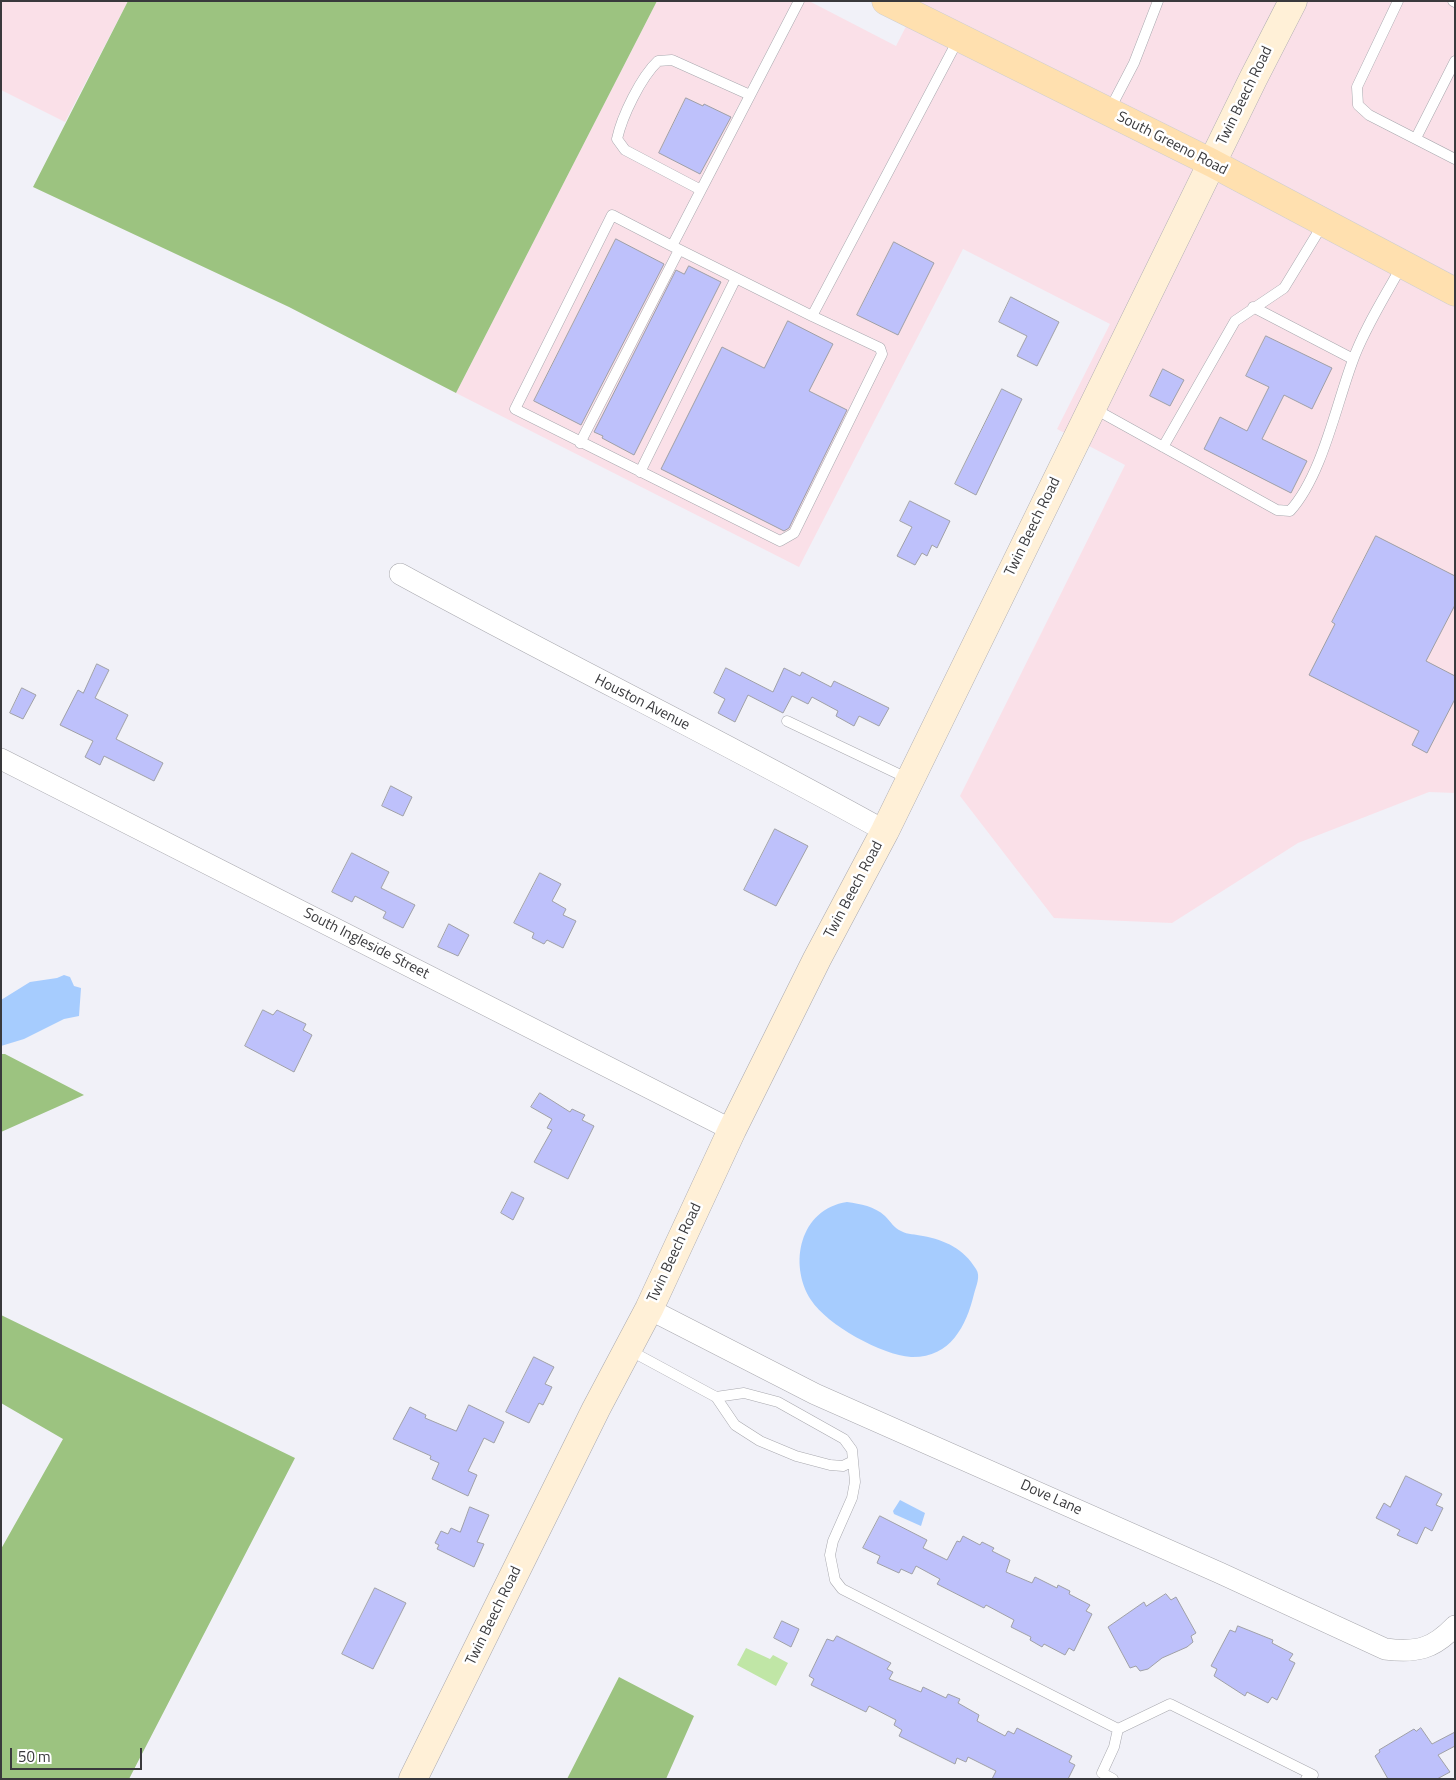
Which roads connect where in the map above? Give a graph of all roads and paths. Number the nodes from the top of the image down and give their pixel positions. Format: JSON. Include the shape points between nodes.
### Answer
{"nodes":[{"id":1,"x":799,"y":1,"type":"edge"},
{"id":2,"x":886,"y":1,"type":"edge"},
{"id":3,"x":1158,"y":1,"type":"edge"},
{"id":4,"x":1294,"y":1,"type":"edge"},
{"id":5,"x":1398,"y":1,"type":"edge"},
{"id":6,"x":959,"y":37,"type":"junction"},
{"id":7,"x":1455,"y":61,"type":"edge"},
{"id":8,"x":750,"y":95,"type":"junction"},
{"id":9,"x":1108,"y":112,"type":"junction"},
{"id":10,"x":1416,"y":138,"type":"junction"},
{"id":11,"x":1455,"y":159,"type":"edge"},
{"id":12,"x":1212,"y":163,"type":"junction"},
{"id":13,"x":701,"y":190,"type":"junction"},
{"id":14,"x":1324,"y":222,"type":"junction"},
{"id":15,"x":675,"y":248,"type":"junction"},
{"id":16,"x":1402,"y":264,"type":"junction"},
{"id":17,"x":736,"y":278,"type":"junction"},
{"id":18,"x":1455,"y":292,"type":"edge"},
{"id":19,"x":1253,"y":308,"type":"junction"},
{"id":20,"x":812,"y":316,"type":"junction"},
{"id":21,"x":1353,"y":359,"type":"junction"},
{"id":22,"x":1092,"y":407,"type":"junction"},
{"id":23,"x":580,"y":443,"type":"junction"},
{"id":24,"x":1163,"y":447,"type":"junction"},
{"id":25,"x":640,"y":472,"type":"junction"},
{"id":26,"x":400,"y":574,"type":"dead end"},
{"id":27,"x":787,"y":721,"type":"dead end"},
{"id":28,"x":1,"y":759,"type":"edge"},
{"id":29,"x":910,"y":780,"type":"junction"},
{"id":30,"x":885,"y":830,"type":"junction"},
{"id":31,"x":732,"y":1130,"type":"junction"},
{"id":32,"x":649,"y":1309,"type":"junction"},
{"id":33,"x":628,"y":1350,"type":"junction"},
{"id":34,"x":716,"y":1397,"type":"junction"},
{"id":35,"x":853,"y":1461,"type":"junction"},
{"id":36,"x":1455,"y":1626,"type":"edge"},
{"id":37,"x":1118,"y":1729,"type":"junction"},
{"id":38,"x":1312,"y":1777,"type":"edge"},
{"id":39,"x":414,"y":1779,"type":"edge"},
{"id":40,"x":1112,"y":1779,"type":"edge"}],
"edges":[{"from":1,"to":8,"type":"lane"},
{"from":2,"to":6,"type":"main road","name":"South Greeno Road"},
{"from":3,"to":9,"type":"lane","via":[[1134,63]]},
{"from":4,"to":12,"type":"street","name":"Twin Beech Road"},
{"from":5,"to":10,"type":"lane","via":[[1357,87],[1358,105],[1369,115]]},
{"from":6,"to":9,"type":"main road","name":"South Greeno Road"},
{"from":6,"to":20,"type":"lane"},
{"from":7,"to":10,"type":"lane"},
{"from":8,"to":13,"type":"lane"},
{"from":8,"to":13,"type":"lane","via":[[672,60],[658,61],[648,70],[619,128],[617,139],[625,150]]},
{"from":9,"to":12,"type":"main road","name":"South Greeno Road"},
{"from":10,"to":11,"type":"lane"},
{"from":12,"to":14,"type":"main road","name":"South Greeno Road"},
{"from":12,"to":22,"type":"street","name":"Twin Beech Road"},
{"from":13,"to":15,"type":"lane"},
{"from":14,"to":16,"type":"main road","name":"South Greeno Road"},
{"from":14,"to":19,"type":"lane","via":[[1284,288]]},
{"from":15,"to":17,"type":"lane"},
{"from":15,"to":23,"type":"lane"},
{"from":15,"to":23,"type":"lane","via":[[612,215],[515,409]]},
{"from":16,"to":18,"type":"main road","name":"South Greeno Road"},
{"from":16,"to":21,"type":"lane"},
{"from":17,"to":20,"type":"lane"},
{"from":17,"to":25,"type":"lane"},
{"from":19,"to":21,"type":"lane"},
{"from":19,"to":24,"type":"lane","via":[[1234,321]]},
{"from":20,"to":25,"type":"lane","via":[[880,348],[882,354],[794,533],[780,541]]},
{"from":21,"to":24,"type":"lane","via":[[1333,424],[1302,497],[1290,511],[1277,510]]},
{"from":22,"to":24,"type":"lane"},
{"from":22,"to":29,"type":"street","name":"Twin Beech Road"},
{"from":23,"to":25,"type":"lane"},
{"from":26,"to":30,"type":"street","name":"Houston Avenue"},
{"from":27,"to":29,"type":"lane"},
{"from":28,"to":31,"type":"street","name":"South Ingleside Street"},
{"from":29,"to":30,"type":"street","name":"Twin Beech Road"},
{"from":30,"to":31,"type":"street","name":"Twin Beech Road"},
{"from":31,"to":32,"type":"street","name":"Twin Beech Road"},
{"from":32,"to":33,"type":"street","name":"Twin Beech Road"},
{"from":32,"to":36,"type":"street","name":"Dove Lane","via":[[815,1394],[1385,1649],[1413,1651],[1427,1647]]},
{"from":33,"to":34,"type":"lane"},
{"from":33,"to":39,"type":"street","name":"Twin Beech Road","via":[[596,1408]]},
{"from":34,"to":35,"type":"lane","via":[[735,1425],[760,1441],[796,1456],[830,1465],[843,1466]]},
{"from":34,"to":35,"type":"lane","via":[[744,1393],[778,1402],[844,1439],[852,1450]]},
{"from":35,"to":37,"type":"lane","via":[[855,1482],[852,1498],[830,1555],[835,1580],[842,1589]]},
{"from":37,"to":38,"type":"lane","via":[[1170,1704]]},
{"from":37,"to":40,"type":"lane","via":[[1102,1773]]}]}
